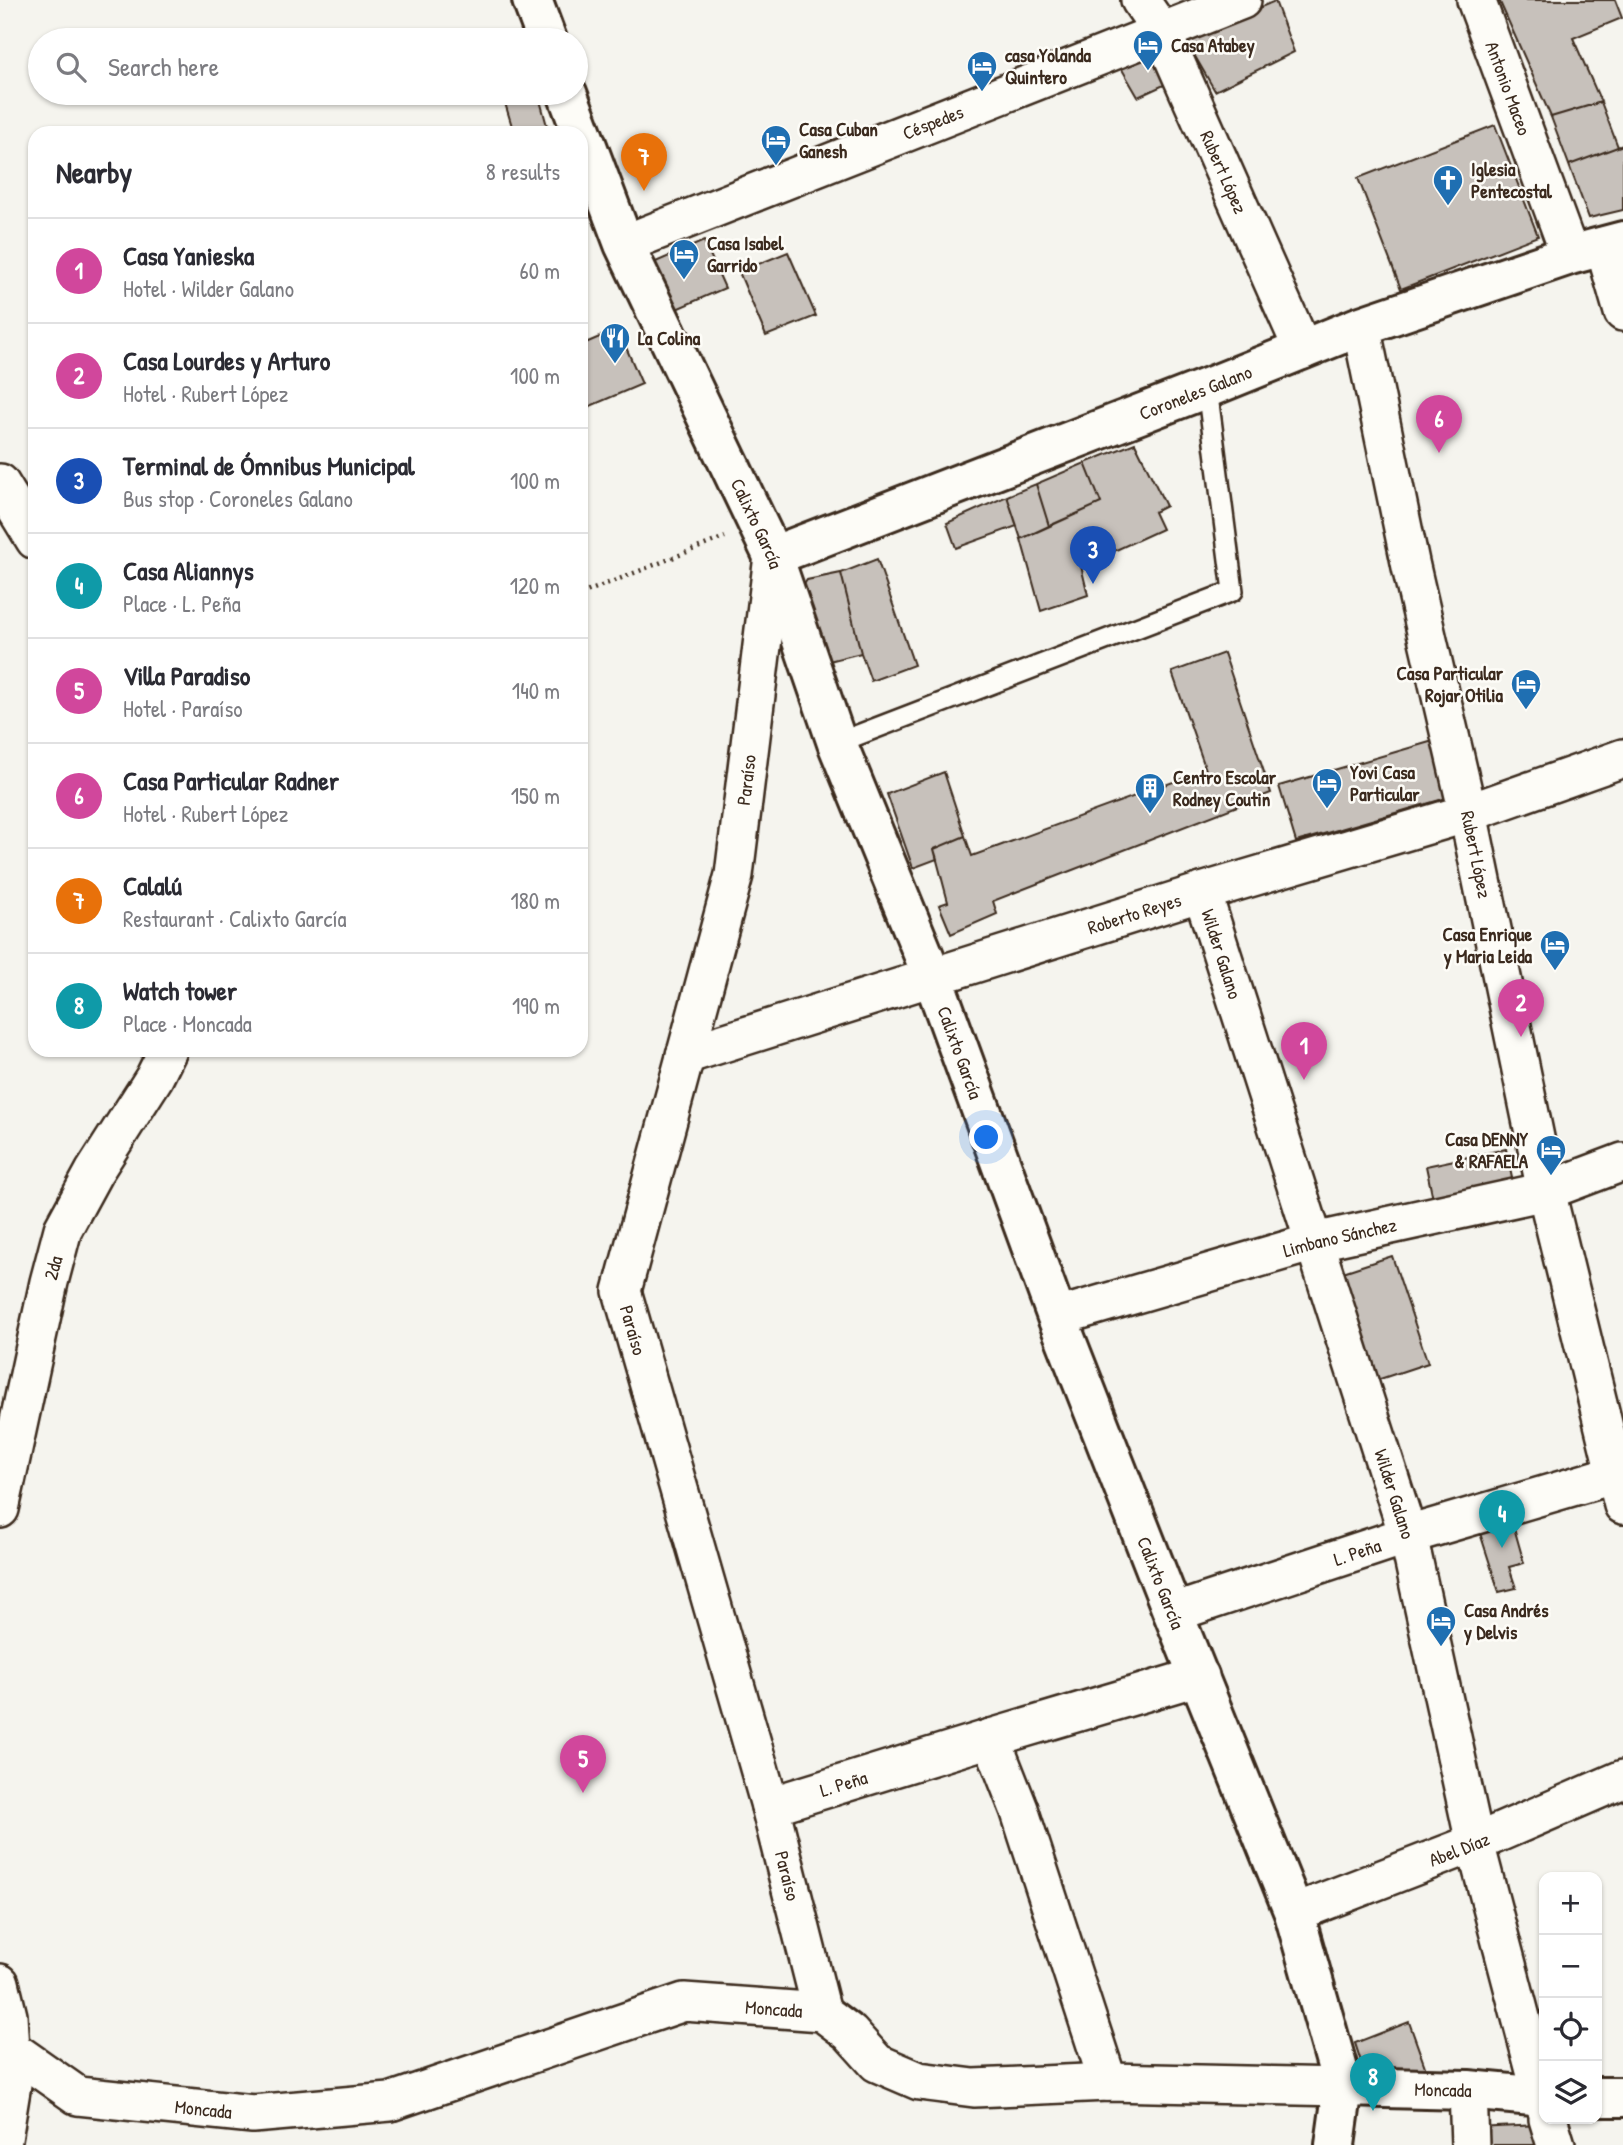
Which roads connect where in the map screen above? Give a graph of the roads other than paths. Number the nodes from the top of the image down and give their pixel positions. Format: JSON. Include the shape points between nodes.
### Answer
{"nodes":[{"id":1,"x":532,"y":0,"type":"edge"},
{"id":2,"x":1140,"y":0,"type":"edge"},
{"id":3,"x":1241,"y":0,"type":"edge"},
{"id":4,"x":1476,"y":0,"type":"edge"},
{"id":5,"x":542,"y":28,"type":"edge"},
{"id":6,"x":1162,"y":32,"type":"junction"},
{"id":7,"x":572,"y":105,"type":"edge"},
{"id":8,"x":579,"y":126,"type":"edge"},
{"id":9,"x":588,"y":149,"type":"edge"},
{"id":10,"x":624,"y":244,"type":"junction"},
{"id":11,"x":1599,"y":247,"type":"edge"},
{"id":12,"x":1623,"y":312,"type":"edge"},
{"id":13,"x":1360,"y":326,"type":"junction"},
{"id":14,"x":1303,"y":349,"type":"junction"},
{"id":15,"x":1208,"y":388,"type":"junction"},
{"id":16,"x":0,"y":483,"type":"edge"},
{"id":17,"x":28,"y":529,"type":"edge"},
{"id":18,"x":766,"y":540,"type":"junction"},
{"id":19,"x":837,"y":743,"type":"junction"},
{"id":20,"x":1623,"y":758,"type":"edge"},
{"id":21,"x":1468,"y":813,"type":"junction"},
{"id":22,"x":1202,"y":892,"type":"junction"},
{"id":23,"x":933,"y":978,"type":"junction"},
{"id":24,"x":685,"y":1055,"type":"junction"},
{"id":25,"x":164,"y":1057,"type":"edge"},
{"id":26,"x":1623,"y":1162,"type":"edge"},
{"id":27,"x":1546,"y":1191,"type":"junction"},
{"id":28,"x":1314,"y":1242,"type":"junction"},
{"id":29,"x":1057,"y":1317,"type":"junction"},
{"id":30,"x":1621,"y":1484,"type":"edge"},
{"id":31,"x":0,"y":1509,"type":"edge"},
{"id":32,"x":1408,"y":1535,"type":"junction"},
{"id":33,"x":1173,"y":1613,"type":"junction"},
{"id":34,"x":1200,"y":1676,"type":"junction"},
{"id":35,"x":991,"y":1738,"type":"junction"},
{"id":36,"x":1623,"y":1779,"type":"edge"},
{"id":37,"x":770,"y":1806,"type":"junction"},
{"id":38,"x":1475,"y":1843,"type":"junction"},
{"id":39,"x":1294,"y":1913,"type":"junction"},
{"id":40,"x":0,"y":1983,"type":"edge"},
{"id":41,"x":822,"y":2012,"type":"junction"},
{"id":42,"x":11,"y":2049,"type":"junction"},
{"id":43,"x":1108,"y":2082,"type":"junction"},
{"id":44,"x":1539,"y":2082,"type":"edge"},
{"id":45,"x":1343,"y":2087,"type":"junction"},
{"id":46,"x":1468,"y":2090,"type":"junction"},
{"id":47,"x":1602,"y":2096,"type":"edge"},
{"id":48,"x":1623,"y":2096,"type":"edge"},
{"id":49,"x":1539,"y":2103,"type":"edge"},
{"id":50,"x":1550,"y":2124,"type":"edge"},
{"id":51,"x":2,"y":2145,"type":"edge"},
{"id":52,"x":1335,"y":2145,"type":"edge"},
{"id":53,"x":1470,"y":2145,"type":"edge"},
{"id":54,"x":1556,"y":2145,"type":"edge"}],
"edges":[{"from":1,"to":5,"type":"main road"},
{"from":2,"to":6,"type":"street","name":"Rubert López"},
{"from":3,"to":6,"type":"street","name":"Céspedes"},
{"from":4,"to":11,"type":"street","name":"Antonio Maceo"},
{"from":6,"to":10,"type":"street","name":"Céspedes"},
{"from":6,"to":14,"type":"street","name":"Rubert López"},
{"from":7,"to":8,"type":"main road","name":"Calixto García"},
{"from":9,"to":10,"type":"main road","name":"Calixto García"},
{"from":10,"to":18,"type":"main road","name":"Calixto García"},
{"from":11,"to":12,"type":"street","name":"Antonio Maceo"},
{"from":11,"to":13,"type":"main road","name":"Coroneles Galano"},
{"from":13,"to":14,"type":"main road","name":"Coroneles Galano"},
{"from":13,"to":21,"type":"street","name":"Rubert López"},
{"from":14,"to":15,"type":"main road","name":"Coroneles Galano"},
{"from":15,"to":18,"type":"main road","name":"Coroneles Galano"},
{"from":15,"to":19,"type":"lane","via":[[1233,591]]},
{"from":16,"to":17,"type":"street"},
{"from":18,"to":19,"type":"main road","name":"Calixto García"},
{"from":18,"to":24,"type":"street","name":"Paraíso","via":[[734,875]]},
{"from":19,"to":23,"type":"main road","name":"Calixto García"},
{"from":20,"to":21,"type":"street","name":"Roberto Reyes"},
{"from":21,"to":22,"type":"street","name":"Roberto Reyes"},
{"from":21,"to":27,"type":"street","name":"Rubert López"},
{"from":22,"to":23,"type":"street","name":"Roberto Reyes"},
{"from":22,"to":28,"type":"street","name":"Wilder Galano"},
{"from":23,"to":24,"type":"street","name":"Roberto Reyes"},
{"from":23,"to":29,"type":"main road","name":"Calixto García"},
{"from":24,"to":37,"type":"street","name":"Paraíso","via":[[622,1292]]},
{"from":25,"to":31,"type":"street","name":"2da","via":[[63,1230]]},
{"from":26,"to":27,"type":"street","name":"Limbano Sánchez"},
{"from":27,"to":28,"type":"street","name":"Limbano Sánchez"},
{"from":27,"to":30,"type":"street","name":"Rubert López"},
{"from":28,"to":29,"type":"street","name":"Limbano Sánchez"},
{"from":28,"to":32,"type":"street","name":"Wilder Galano"},
{"from":29,"to":33,"type":"main road","name":"Calixto García"},
{"from":30,"to":32,"type":"street","name":"L. Peña"},
{"from":32,"to":33,"type":"street","name":"L. Peña"},
{"from":32,"to":38,"type":"street","name":"Wilder Galano"},
{"from":33,"to":34,"type":"main road","name":"Calixto García"},
{"from":34,"to":35,"type":"street","name":"L. Peña"},
{"from":34,"to":39,"type":"main road","name":"Calixto García"},
{"from":35,"to":37,"type":"street","name":"L. Peña"},
{"from":35,"to":43,"type":"street","via":[[1019,1809]]},
{"from":36,"to":38,"type":"street","name":"Abel Díaz"},
{"from":37,"to":41,"type":"street","name":"Paraíso"},
{"from":38,"to":39,"type":"street","name":"Abel Díaz"},
{"from":38,"to":44,"type":"street","name":"Wilder Galano"},
{"from":39,"to":45,"type":"main road","name":"Calixto García"},
{"from":40,"to":42,"type":"street"},
{"from":41,"to":42,"type":"street","name":"Moncada","via":[[684,2002],[390,2102],[253,2114],[78,2096]]},
{"from":41,"to":43,"type":"street","name":"Moncada","via":[[850,2033],[877,2063],[919,2081],[974,2088]]},
{"from":42,"to":51,"type":"street","via":[[12,2084]]},
{"from":43,"to":45,"type":"street","name":"Moncada"},
{"from":45,"to":46,"type":"main road","name":"Moncada"},
{"from":45,"to":52,"type":"main road","name":"Calixto García"},
{"from":46,"to":49,"type":"main road","name":"Moncada"},
{"from":46,"to":53,"type":"street"},
{"from":47,"to":48,"type":"main road"},
{"from":50,"to":54,"type":"street","name":"Wilder Galano"}]}
